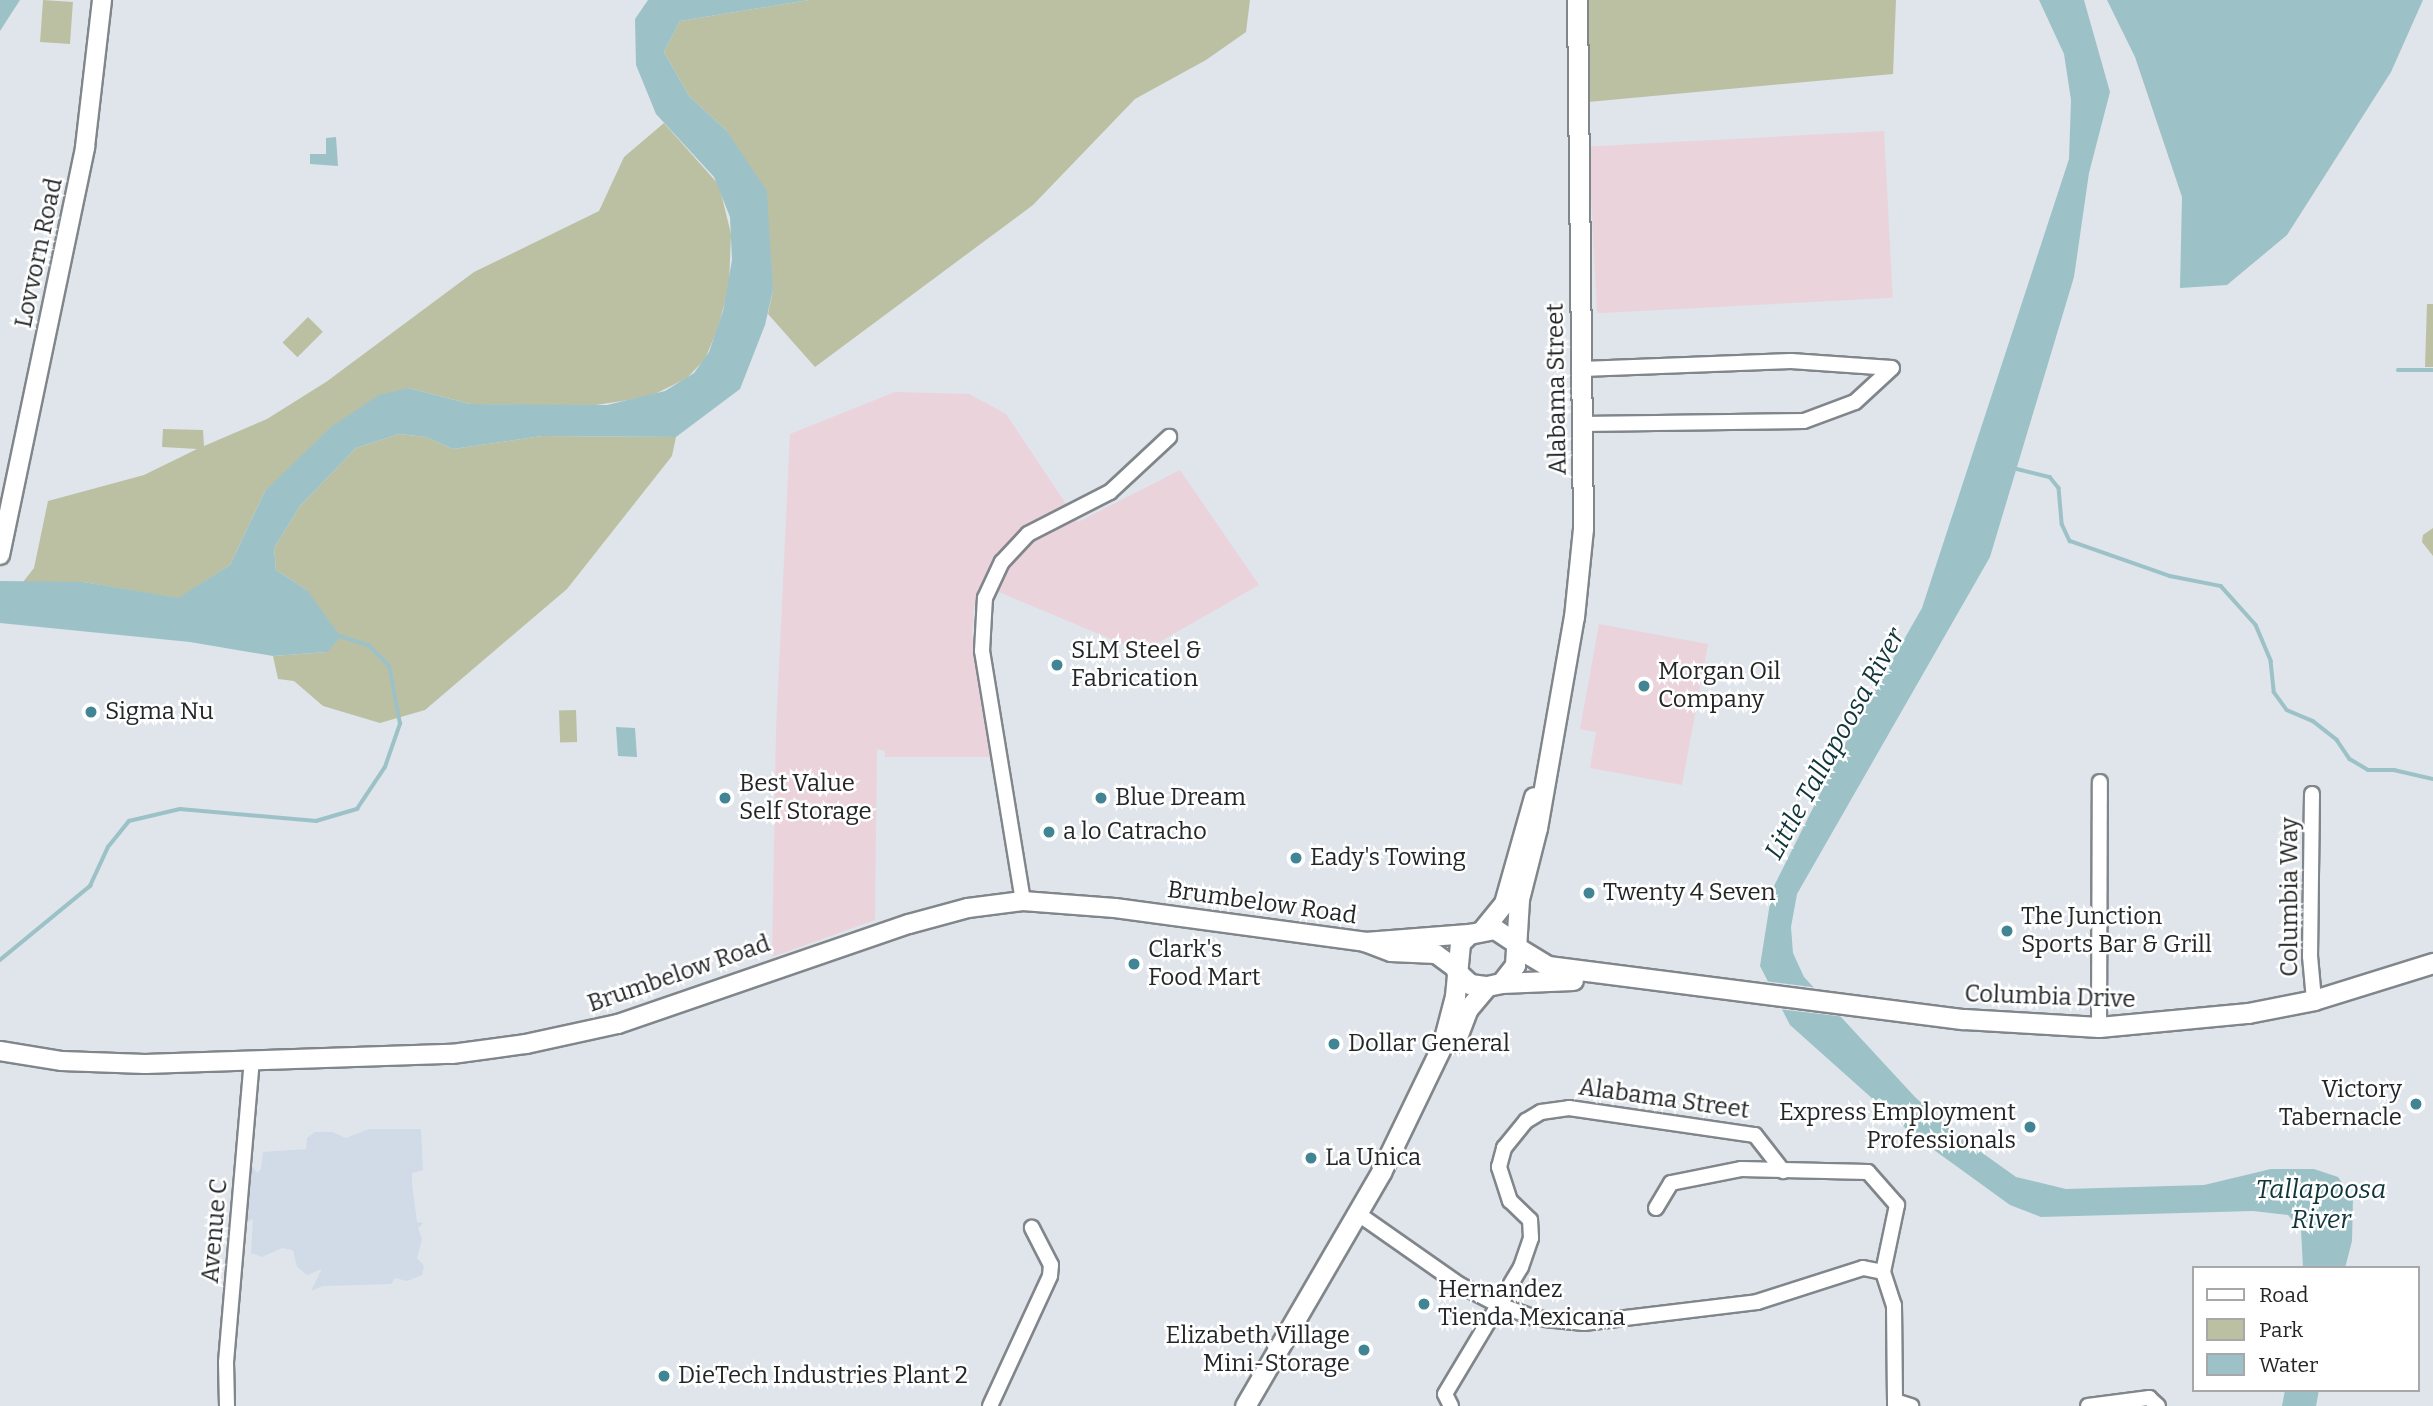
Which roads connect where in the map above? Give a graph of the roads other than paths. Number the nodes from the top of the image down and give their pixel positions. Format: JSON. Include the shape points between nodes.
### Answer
{"nodes":[{"id":1,"x":102,"y":0,"type":"edge"},
{"id":2,"x":1577,"y":0,"type":"edge"},
{"id":3,"x":1581,"y":369,"type":"junction"},
{"id":4,"x":1582,"y":424,"type":"junction"},
{"id":5,"x":1169,"y":437,"type":"dead end"},
{"id":6,"x":0,"y":554,"type":"edge"},
{"id":7,"x":1544,"y":773,"type":"junction"},
{"id":8,"x":2100,"y":782,"type":"dead end"},
{"id":9,"x":2312,"y":794,"type":"dead end"},
{"id":10,"x":1023,"y":901,"type":"junction"},
{"id":11,"x":1476,"y":932,"type":"junction"},
{"id":12,"x":1365,"y":942,"type":"junction"},
{"id":13,"x":1517,"y":946,"type":"junction"},
{"id":14,"x":2433,"y":964,"type":"edge"},
{"id":15,"x":1455,"y":969,"type":"junction"},
{"id":16,"x":1661,"y":981,"type":"junction"},
{"id":17,"x":1494,"y":984,"type":"junction"},
{"id":18,"x":2314,"y":1000,"type":"junction"},
{"id":19,"x":2099,"y":1027,"type":"junction"},
{"id":20,"x":0,"y":1051,"type":"edge"},
{"id":21,"x":252,"y":1061,"type":"junction"},
{"id":22,"x":1783,"y":1171,"type":"junction"},
{"id":23,"x":1381,"y":1172,"type":"junction"},
{"id":24,"x":1656,"y":1208,"type":"dead end"},
{"id":25,"x":1357,"y":1213,"type":"junction"},
{"id":26,"x":1032,"y":1228,"type":"dead end"},
{"id":27,"x":1884,"y":1272,"type":"junction"},
{"id":28,"x":1496,"y":1304,"type":"junction"},
{"id":29,"x":1901,"y":1405,"type":"edge"},
{"id":30,"x":227,"y":1406,"type":"edge"},
{"id":31,"x":990,"y":1406,"type":"edge"},
{"id":32,"x":1245,"y":1406,"type":"edge"},
{"id":33,"x":1451,"y":1406,"type":"edge"},
{"id":34,"x":2088,"y":1406,"type":"edge"},
{"id":35,"x":2158,"y":1406,"type":"edge"}],
"edges":[{"from":1,"to":6,"type":"street","name":"Lovvorn Road","via":[[85,147]]},
{"from":2,"to":3,"type":"main road","name":"Alabama Street"},
{"from":3,"to":4,"type":"main road","name":"Alabama Street"},
{"from":3,"to":4,"type":"street","via":[[1791,360],[1892,368],[1855,402],[1804,421]]},
{"from":4,"to":7,"type":"main road","name":"Alabama Street","via":[[1583,529],[1574,617]]},
{"from":5,"to":10,"type":"street","via":[[1110,492],[1028,534],[1002,562],[985,598],[982,651]]},
{"from":7,"to":11,"type":"main road","name":"Alabama Street","via":[[1523,822],[1504,903]]},
{"from":7,"to":13,"type":"main road","name":"Alabama Street","via":[[1537,828],[1519,899]]},
{"from":8,"to":19,"type":"street"},
{"from":9,"to":18,"type":"street","name":"Columbia Way","via":[[2310,956]]},
{"from":10,"to":12,"type":"street","name":"Brumbelow Road","via":[[1115,908]]},
{"from":10,"to":21,"type":"street","name":"Brumbelow Road","via":[[968,908],[865,936],[618,1024],[568,1036],[452,1054]]},
{"from":11,"to":12,"type":"street","name":"Brumbelow Road"},
{"from":11,"to":13,"type":"main road","via":[[1503,931]]},
{"from":11,"to":15,"type":"main road","via":[[1460,943]]},
{"from":12,"to":15,"type":"street","name":"Brumbelow Road","via":[[1391,952],[1436,954]]},
{"from":13,"to":16,"type":"main road","name":"Columbia Drive","via":[[1548,966]]},
{"from":13,"to":17,"type":"main road","via":[[1516,965]]},
{"from":14,"to":18,"type":"main road","name":"Columbia Drive"},
{"from":15,"to":17,"type":"main road","via":[[1470,984]]},
{"from":15,"to":23,"type":"main road","via":[[1455,996],[1442,1046]]},
{"from":16,"to":17,"type":"main road","name":"Columbia Drive"},
{"from":16,"to":19,"type":"main road","name":"Columbia Drive","via":[[2008,1024]]},
{"from":17,"to":23,"type":"main road","via":[[1467,1010],[1418,1121]]},
{"from":18,"to":19,"type":"main road","name":"Columbia Drive","via":[[2248,1013]]},
{"from":20,"to":21,"type":"street","name":"Brumbelow Road","via":[[76,1062]]},
{"from":21,"to":30,"type":"street","name":"Avenue C","via":[[226,1362]]},
{"from":22,"to":24,"type":"street","via":[[1741,1169],[1671,1183]]},
{"from":22,"to":27,"type":"street","via":[[1833,1168],[1868,1172],[1884,1186],[1897,1205]]},
{"from":22,"to":28,"type":"street","name":"Alabama Street","via":[[1755,1135],[1569,1108],[1541,1112],[1514,1133],[1499,1167],[1510,1201],[1530,1220],[1531,1238],[1521,1267]]},
{"from":23,"to":25,"type":"main road"},
{"from":25,"to":28,"type":"street","via":[[1460,1285]]},
{"from":25,"to":32,"type":"main road"},
{"from":26,"to":31,"type":"street","via":[[1051,1265],[1050,1276]]},
{"from":27,"to":28,"type":"street","via":[[1863,1268],[1757,1302],[1584,1323],[1535,1318]]},
{"from":27,"to":29,"type":"street","via":[[1894,1305]]},
{"from":28,"to":33,"type":"street","name":"Alabama Street","via":[[1445,1394]]},
{"from":34,"to":35,"type":"street","via":[[2149,1398]]}]}
